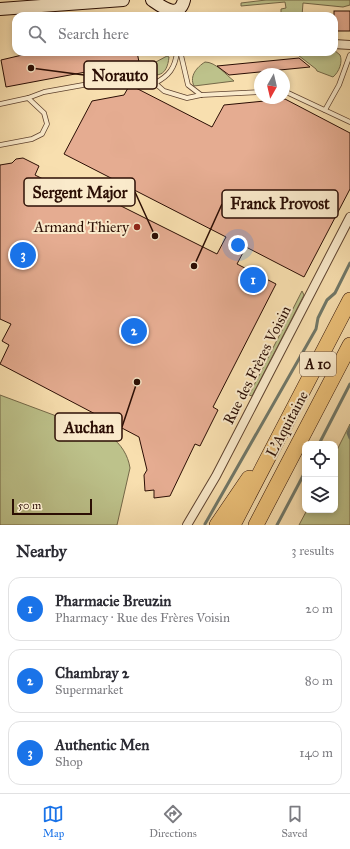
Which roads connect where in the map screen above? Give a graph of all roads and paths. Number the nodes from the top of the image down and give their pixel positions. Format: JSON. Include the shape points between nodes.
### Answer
{"nodes":[{"id":1,"x":123,"y":0,"type":"edge"},
{"id":2,"x":152,"y":0,"type":"edge"},
{"id":3,"x":194,"y":0,"type":"edge"},
{"id":4,"x":173,"y":7,"type":"edge"},
{"id":5,"x":0,"y":9,"type":"edge"},
{"id":6,"x":338,"y":44,"type":"edge"},
{"id":7,"x":350,"y":45,"type":"edge"},
{"id":8,"x":350,"y":55,"type":"edge"},
{"id":9,"x":177,"y":56,"type":"edge"},
{"id":10,"x":181,"y":56,"type":"edge"},
{"id":11,"x":155,"y":83,"type":"junction"},
{"id":12,"x":254,"y":92,"type":"edge"},
{"id":13,"x":290,"y":94,"type":"edge"},
{"id":14,"x":201,"y":95,"type":"junction"},
{"id":15,"x":28,"y":98,"type":"junction"},
{"id":16,"x":0,"y":104,"type":"edge"},
{"id":17,"x":325,"y":110,"type":"junction"},
{"id":18,"x":350,"y":122,"type":"edge"},
{"id":19,"x":0,"y":145,"type":"edge"},
{"id":20,"x":350,"y":217,"type":"edge"},
{"id":21,"x":350,"y":300,"type":"edge"},
{"id":22,"x":350,"y":345,"type":"edge"},
{"id":23,"x":285,"y":426,"type":"junction"},
{"id":24,"x":186,"y":525,"type":"edge"},
{"id":25,"x":217,"y":525,"type":"edge"},
{"id":26,"x":233,"y":525,"type":"edge"},
{"id":27,"x":256,"y":525,"type":"edge"}],
"edges":[{"from":1,"to":5,"type":"street"},
{"from":2,"to":4,"type":"street"},
{"from":3,"to":4,"type":"street"},
{"from":6,"to":7,"type":"street"},
{"from":8,"to":17,"type":"lane","via":[[339,85]]},
{"from":9,"to":11,"type":"lane","via":[[173,68],[165,78]]},
{"from":10,"to":14,"type":"lane","via":[[188,85]]},
{"from":11,"to":14,"type":"lane","via":[[164,91],[187,98]]},
{"from":11,"to":15,"type":"lane","via":[[139,75],[44,92]]},
{"from":12,"to":14,"type":"lane"},
{"from":13,"to":17,"type":"lane"},
{"from":15,"to":16,"type":"lane"},
{"from":15,"to":19,"type":"lane","via":[[44,112],[46,124],[42,134],[32,139]]},
{"from":17,"to":18,"type":"lane"},
{"from":20,"to":24,"type":"street","name":"Rue des Frères Voisin","via":[[216,476]]},
{"from":21,"to":23,"type":"highway","name":"L'Aquitaine","number":"A 10"},
{"from":22,"to":27,"type":"highway","name":"L'Aquitaine","number":"A 10"},
{"from":23,"to":25,"type":"highway"},
{"from":23,"to":26,"type":"highway","name":"L'Aquitaine","number":"A 10"}]}
